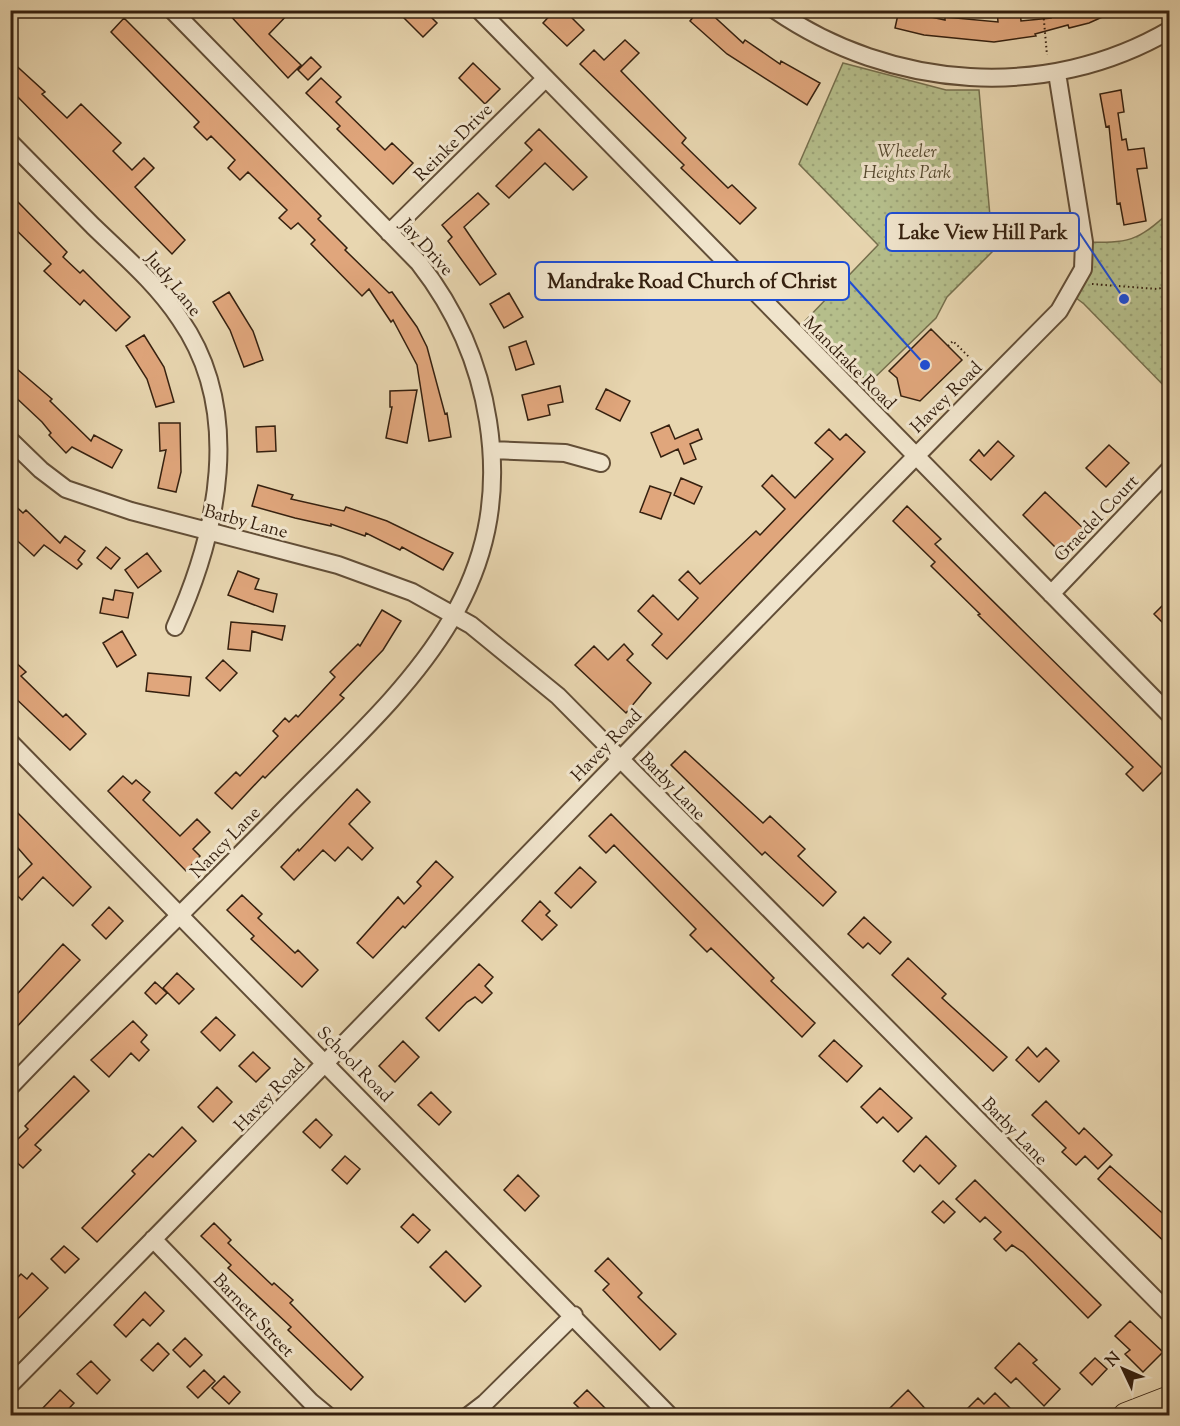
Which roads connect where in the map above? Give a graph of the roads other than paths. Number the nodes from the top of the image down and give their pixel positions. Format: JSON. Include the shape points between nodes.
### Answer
{"nodes":[{"id":1,"x":172,"y":10,"type":"edge"},
{"id":2,"x":479,"y":10,"type":"edge"},
{"id":3,"x":775,"y":10,"type":"edge"},
{"id":4,"x":1170,"y":30,"type":"edge"},
{"id":5,"x":1057,"y":73,"type":"junction"},
{"id":6,"x":545,"y":79,"type":"junction"},
{"id":7,"x":10,"y":142,"type":"edge"},
{"id":8,"x":389,"y":233,"type":"junction"},
{"id":9,"x":10,"y":440,"type":"edge"},
{"id":10,"x":492,"y":450,"type":"junction"},
{"id":11,"x":915,"y":456,"type":"junction"},
{"id":12,"x":601,"y":463,"type":"dead end"},
{"id":13,"x":1170,"y":469,"type":"edge"},
{"id":14,"x":207,"y":530,"type":"junction"},
{"id":15,"x":1051,"y":594,"type":"junction"},
{"id":16,"x":455,"y":615,"type":"junction"},
{"id":17,"x":175,"y":627,"type":"dead end"},
{"id":18,"x":1170,"y":715,"type":"edge"},
{"id":19,"x":10,"y":742,"type":"edge"},
{"id":20,"x":620,"y":760,"type":"junction"},
{"id":21,"x":181,"y":915,"type":"junction"},
{"id":22,"x":327,"y":1063,"type":"junction"},
{"id":23,"x":10,"y":1087,"type":"edge"},
{"id":24,"x":153,"y":1239,"type":"junction"},
{"id":25,"x":1170,"y":1314,"type":"edge"},
{"id":26,"x":574,"y":1315,"type":"junction"},
{"id":27,"x":11,"y":1383,"type":"edge"},
{"id":28,"x":1170,"y":1399,"type":"edge"},
{"id":29,"x":328,"y":1416,"type":"edge"},
{"id":30,"x":468,"y":1416,"type":"edge"},
{"id":31,"x":670,"y":1416,"type":"edge"},
{"id":32,"x":1126,"y":1416,"type":"edge"}],
"edges":[{"from":1,"to":8,"type":"street","name":"Jay Drive"},
{"from":2,"to":6,"type":"street","name":"Mandrake Road"},
{"from":3,"to":5,"type":"street","via":[[836,45],[906,69],[951,76]]},
{"from":4,"to":5,"type":"street","via":[[1112,57]]},
{"from":5,"to":11,"type":"street","name":"Havey Road","via":[[1084,226],[1083,269],[1059,310]]},
{"from":6,"to":8,"type":"street","name":"Reinke Drive"},
{"from":6,"to":11,"type":"street","name":"Mandrake Road"},
{"from":7,"to":14,"type":"street","name":"Judy Lane","via":[[144,275],[176,313],[190,337],[209,381],[219,430],[215,493]]},
{"from":8,"to":10,"type":"street","name":"Jay Drive","via":[[440,290],[464,337],[485,404]]},
{"from":9,"to":14,"type":"street","name":"Barby Lane","via":[[66,489]]},
{"from":10,"to":12,"type":"street","via":[[565,453]]},
{"from":10,"to":16,"type":"street","name":"Jay Drive","via":[[489,519],[479,563]]},
{"from":11,"to":15,"type":"street","name":"Mandrake Road"},
{"from":11,"to":20,"type":"street","name":"Havey Road"},
{"from":13,"to":15,"type":"street","name":"Graedel Court"},
{"from":14,"to":16,"type":"street","name":"Barby Lane","via":[[370,575]]},
{"from":14,"to":17,"type":"street","name":"Judy Lane","via":[[197,572]]},
{"from":15,"to":18,"type":"street","name":"Mandrake Road"},
{"from":16,"to":20,"type":"street","name":"Barby Lane","via":[[544,683]]},
{"from":16,"to":21,"type":"street","name":"Nancy Lane","via":[[420,666]]},
{"from":19,"to":21,"type":"street","name":"School Road"},
{"from":20,"to":22,"type":"street","name":"Havey Road"},
{"from":20,"to":25,"type":"street","name":"Barby Lane"},
{"from":21,"to":22,"type":"street","name":"School Road"},
{"from":21,"to":23,"type":"street","name":"Nancy Lane"},
{"from":22,"to":24,"type":"street","name":"Havey Road"},
{"from":22,"to":26,"type":"street","name":"School Road"},
{"from":24,"to":27,"type":"street","name":"Havey Road"},
{"from":24,"to":29,"type":"street","name":"Barnett Street"},
{"from":26,"to":30,"type":"street"},
{"from":26,"to":31,"type":"street","name":"School Road"},
{"from":28,"to":32,"type":"main road"}]}
